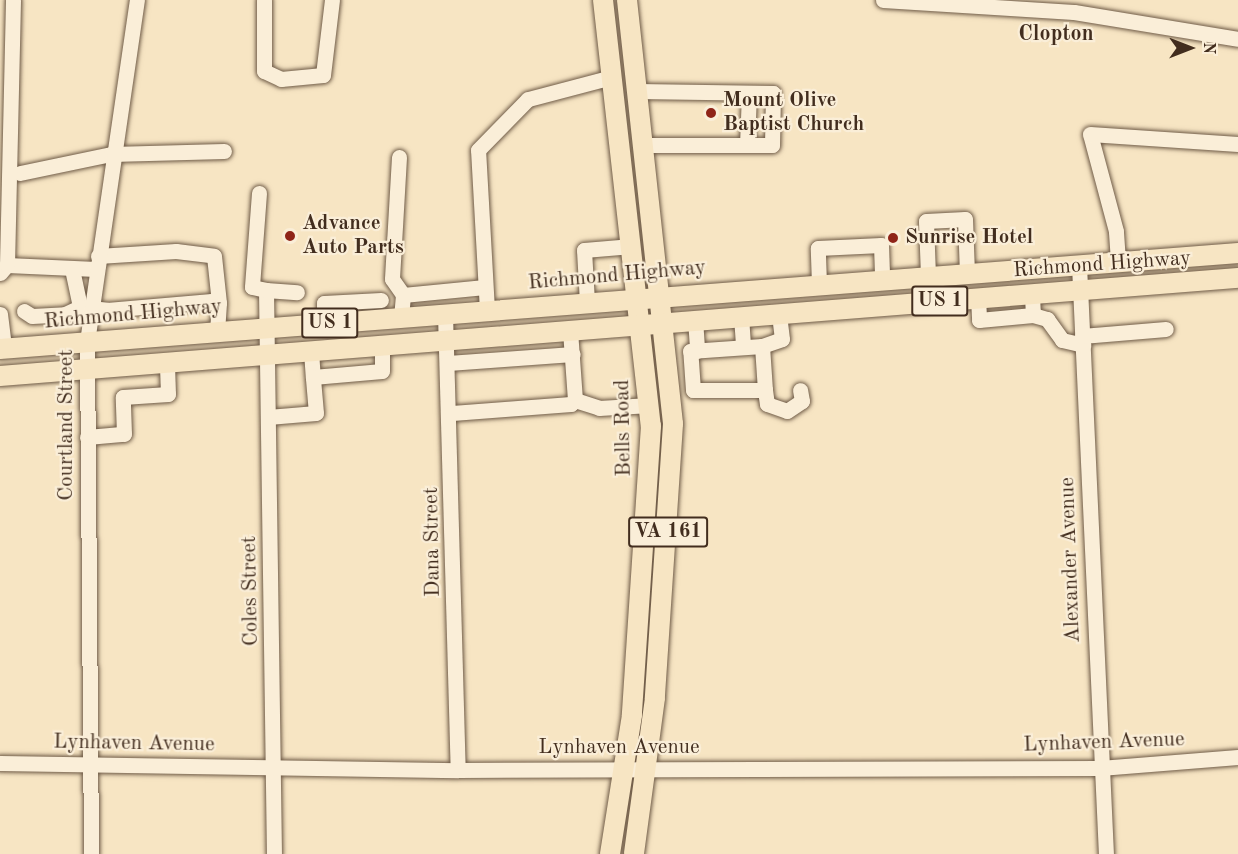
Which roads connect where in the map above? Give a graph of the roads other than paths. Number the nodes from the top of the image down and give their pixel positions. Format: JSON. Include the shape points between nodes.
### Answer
{"nodes":[{"id":1,"x":13,"y":0,"type":"edge"},
{"id":2,"x":137,"y":0,"type":"edge"},
{"id":3,"x":264,"y":0,"type":"edge"},
{"id":4,"x":332,"y":0,"type":"edge"},
{"id":5,"x":603,"y":0,"type":"edge"},
{"id":6,"x":627,"y":0,"type":"edge"},
{"id":7,"x":883,"y":0,"type":"edge"},
{"id":8,"x":977,"y":3,"type":"edge"},
{"id":9,"x":1074,"y":6,"type":"edge"},
{"id":10,"x":1238,"y":39,"type":"edge"},
{"id":11,"x":612,"y":77,"type":"junction"},
{"id":12,"x":637,"y":91,"type":"junction"},
{"id":13,"x":748,"y":93,"type":"junction"},
{"id":14,"x":1238,"y":144,"type":"edge"},
{"id":15,"x":747,"y":145,"type":"junction"},
{"id":16,"x":643,"y":146,"type":"junction"},
{"id":17,"x":224,"y":151,"type":"dead end"},
{"id":18,"x":111,"y":154,"type":"junction"},
{"id":19,"x":399,"y":157,"type":"dead end"},
{"id":20,"x":20,"y":173,"type":"dead end"},
{"id":21,"x":259,"y":193,"type":"dead end"},
{"id":22,"x":632,"y":246,"type":"junction"},
{"id":23,"x":1238,"y":253,"type":"edge"},
{"id":24,"x":1118,"y":261,"type":"junction"},
{"id":25,"x":97,"y":262,"type":"junction"},
{"id":26,"x":1079,"y":265,"type":"junction"},
{"id":27,"x":72,"y":269,"type":"junction"},
{"id":28,"x":2,"y":271,"type":"edge"},
{"id":29,"x":967,"y":273,"type":"junction"},
{"id":30,"x":928,"y":276,"type":"junction"},
{"id":31,"x":1238,"y":278,"type":"edge"},
{"id":32,"x":392,"y":279,"type":"junction"},
{"id":33,"x":882,"y":280,"type":"junction"},
{"id":34,"x":819,"y":284,"type":"junction"},
{"id":35,"x":485,"y":287,"type":"junction"},
{"id":36,"x":266,"y":290,"type":"junction"},
{"id":37,"x":1080,"y":290,"type":"junction"},
{"id":38,"x":297,"y":292,"type":"dead end"},
{"id":39,"x":1032,"y":294,"type":"junction"},
{"id":40,"x":403,"y":295,"type":"junction"},
{"id":41,"x":661,"y":297,"type":"junction"},
{"id":42,"x":639,"y":298,"type":"junction"},
{"id":43,"x":978,"y":298,"type":"junction"},
{"id":44,"x":381,"y":300,"type":"junction"},
{"id":45,"x":587,"y":302,"type":"junction"},
{"id":46,"x":219,"y":303,"type":"junction"},
{"id":47,"x":85,"y":308,"type":"junction"},
{"id":48,"x":487,"y":310,"type":"junction"},
{"id":49,"x":24,"y":311,"type":"dead end"},
{"id":50,"x":779,"y":313,"type":"junction"},
{"id":51,"x":0,"y":314,"type":"edge"},
{"id":52,"x":445,"y":314,"type":"junction"},
{"id":53,"x":1033,"y":315,"type":"junction"},
{"id":54,"x":741,"y":316,"type":"junction"},
{"id":55,"x":401,"y":317,"type":"junction"},
{"id":56,"x":695,"y":319,"type":"junction"},
{"id":57,"x":381,"y":320,"type":"junction"},
{"id":58,"x":664,"y":322,"type":"junction"},
{"id":59,"x":324,"y":323,"type":"junction"},
{"id":60,"x":642,"y":323,"type":"junction"},
{"id":61,"x":266,"y":328,"type":"junction"},
{"id":62,"x":1166,"y":329,"type":"dead end"},
{"id":63,"x":570,"y":330,"type":"junction"},
{"id":64,"x":218,"y":332,"type":"junction"},
{"id":65,"x":543,"y":332,"type":"junction"},
{"id":66,"x":447,"y":340,"type":"junction"},
{"id":67,"x":1082,"y":340,"type":"junction"},
{"id":68,"x":87,"y":342,"type":"junction"},
{"id":69,"x":382,"y":345,"type":"junction"},
{"id":70,"x":762,"y":346,"type":"junction"},
{"id":71,"x":742,"y":347,"type":"junction"},
{"id":72,"x":2,"y":349,"type":"edge"},
{"id":73,"x":311,"y":351,"type":"junction"},
{"id":74,"x":697,"y":351,"type":"junction"},
{"id":75,"x":267,"y":354,"type":"junction"},
{"id":76,"x":544,"y":354,"type":"junction"},
{"id":77,"x":573,"y":354,"type":"junction"},
{"id":78,"x":167,"y":362,"type":"junction"},
{"id":79,"x":448,"y":363,"type":"junction"},
{"id":80,"x":86,"y":368,"type":"junction"},
{"id":81,"x":0,"y":376,"type":"edge"},
{"id":82,"x":313,"y":377,"type":"junction"},
{"id":83,"x":693,"y":390,"type":"junction"},
{"id":84,"x":765,"y":390,"type":"junction"},
{"id":85,"x":801,"y":390,"type":"dead end"},
{"id":86,"x":672,"y":391,"type":"junction"},
{"id":87,"x":575,"y":400,"type":"junction"},
{"id":88,"x":650,"y":405,"type":"junction"},
{"id":89,"x":452,"y":413,"type":"junction"},
{"id":90,"x":268,"y":417,"type":"junction"},
{"id":91,"x":87,"y":437,"type":"junction"},
{"id":92,"x":645,"y":554,"type":"junction"},
{"id":93,"x":667,"y":555,"type":"junction"},
{"id":94,"x":1238,"y":757,"type":"edge"},
{"id":95,"x":0,"y":763,"type":"edge"},
{"id":96,"x":91,"y":764,"type":"junction"},
{"id":97,"x":276,"y":767,"type":"junction"},
{"id":98,"x":626,"y":768,"type":"junction"},
{"id":99,"x":648,"y":768,"type":"junction"},
{"id":100,"x":1100,"y":768,"type":"junction"},
{"id":101,"x":458,"y":770,"type":"junction"},
{"id":102,"x":91,"y":854,"type":"edge"},
{"id":103,"x":274,"y":854,"type":"edge"},
{"id":104,"x":610,"y":854,"type":"edge"},
{"id":105,"x":634,"y":854,"type":"edge"},
{"id":106,"x":1106,"y":854,"type":"edge"}],
"edges":[{"from":1,"to":28,"type":"street"},
{"from":2,"to":18,"type":"street","name":"Courtland Street"},
{"from":3,"to":4,"type":"street","via":[[264,71],[281,79],[323,75]]},
{"from":5,"to":11,"type":"main road","name":"Bells Road","number":"VA 161"},
{"from":6,"to":12,"type":"main road","number":"VA 161"},
{"from":7,"to":8,"type":"street"},
{"from":8,"to":9,"type":"street"},
{"from":9,"to":10,"type":"street"},
{"from":11,"to":22,"type":"main road","name":"Bells Road","number":"VA 161"},
{"from":11,"to":35,"type":"street","via":[[528,99],[478,150]]},
{"from":12,"to":13,"type":"street"},
{"from":12,"to":16,"type":"main road","number":"VA 161"},
{"from":13,"to":15,"type":"street"},
{"from":13,"to":15,"type":"street","via":[[773,93],[772,145]]},
{"from":14,"to":24,"type":"street","via":[[1090,134],[1116,231]]},
{"from":15,"to":16,"type":"street"},
{"from":16,"to":41,"type":"main road","number":"VA 161"},
{"from":17,"to":18,"type":"street"},
{"from":18,"to":20,"type":"street"},
{"from":18,"to":25,"type":"street","name":"Courtland Street"},
{"from":19,"to":32,"type":"street"},
{"from":21,"to":36,"type":"street","via":[[252,287]]},
{"from":22,"to":42,"type":"main road","name":"Bells Road","number":"VA 161"},
{"from":22,"to":45,"type":"street","via":[[584,250]]},
{"from":23,"to":24,"type":"main road","name":"Richmond Highway","number":"US 1"},
{"from":24,"to":26,"type":"main road","name":"Richmond Highway","number":"US 1"},
{"from":25,"to":27,"type":"street"},
{"from":25,"to":46,"type":"street","via":[[176,251],[214,256]]},
{"from":25,"to":47,"type":"street","name":"Courtland Street"},
{"from":26,"to":29,"type":"main road","name":"Richmond Highway","number":"US 1"},
{"from":26,"to":37,"type":"street","name":"Alexander Avenue"},
{"from":27,"to":28,"type":"street"},
{"from":27,"to":47,"type":"street"},
{"from":29,"to":30,"type":"main road","name":"Richmond Highway","number":"US 1"},
{"from":29,"to":30,"type":"street","via":[[965,219],[926,221]]},
{"from":30,"to":33,"type":"main road","name":"Richmond Highway","number":"US 1"},
{"from":31,"to":37,"type":"main road","name":"Richmond Highway","number":"US 1"},
{"from":32,"to":40,"type":"street"},
{"from":32,"to":44,"type":"street"},
{"from":33,"to":34,"type":"main road","name":"Richmond Highway","number":"US 1"},
{"from":33,"to":34,"type":"street","via":[[881,245],[818,248]]},
{"from":34,"to":41,"type":"main road","name":"Richmond Highway","number":"US 1"},
{"from":35,"to":40,"type":"street"},
{"from":35,"to":48,"type":"street"},
{"from":36,"to":38,"type":"street"},
{"from":36,"to":61,"type":"street","name":"Coles Street"},
{"from":37,"to":39,"type":"main road","name":"Richmond Highway","number":"US 1"},
{"from":37,"to":67,"type":"street","name":"Alexander Avenue"},
{"from":39,"to":43,"type":"main road","name":"Richmond Highway","number":"US 1"},
{"from":39,"to":53,"type":"street"},
{"from":40,"to":55,"type":"street"},
{"from":41,"to":42,"type":"main road","name":"Richmond Highway","number":"US 1"},
{"from":41,"to":58,"type":"main road","number":"VA 161"},
{"from":42,"to":45,"type":"main road","name":"Richmond Highway","number":"US 1"},
{"from":42,"to":60,"type":"main road","name":"Bells Road","number":"VA 161"},
{"from":43,"to":50,"type":"main road","name":"Richmond Highway","number":"US 1"},
{"from":43,"to":53,"type":"street","via":[[979,320]]},
{"from":44,"to":57,"type":"street"},
{"from":44,"to":59,"type":"street","via":[[324,303]]},
{"from":45,"to":48,"type":"main road","name":"Richmond Highway","number":"US 1"},
{"from":46,"to":47,"type":"street"},
{"from":46,"to":64,"type":"street"},
{"from":47,"to":49,"type":"street","via":[[32,316]]},
{"from":47,"to":68,"type":"street","name":"Courtland Street"},
{"from":48,"to":52,"type":"main road","name":"Richmond Highway","number":"US 1"},
{"from":50,"to":54,"type":"main road","name":"Richmond Highway","number":"US 1"},
{"from":50,"to":70,"type":"street","via":[[782,339]]},
{"from":51,"to":72,"type":"street"},
{"from":52,"to":55,"type":"main road","name":"Richmond Highway","number":"US 1"},
{"from":52,"to":66,"type":"street","name":"Dana Street"},
{"from":53,"to":67,"type":"street","via":[[1047,319],[1062,340]]},
{"from":54,"to":56,"type":"main road","name":"Richmond Highway","number":"US 1"},
{"from":54,"to":71,"type":"street"},
{"from":55,"to":57,"type":"main road","name":"Richmond Highway","number":"US 1"},
{"from":56,"to":58,"type":"main road","name":"Richmond Highway","number":"US 1"},
{"from":56,"to":74,"type":"street"},
{"from":57,"to":59,"type":"main road","name":"Richmond Highway","number":"US 1"},
{"from":58,"to":60,"type":"main road","name":"Richmond Highway","number":"US 1"},
{"from":58,"to":86,"type":"main road","number":"VA 161"},
{"from":59,"to":61,"type":"main road","name":"Richmond Highway","number":"US 1"},
{"from":60,"to":63,"type":"main road","name":"Richmond Highway","number":"US 1"},
{"from":60,"to":88,"type":"main road","name":"Bells Road","number":"VA 161"},
{"from":61,"to":64,"type":"main road","name":"Richmond Highway","number":"US 1"},
{"from":61,"to":75,"type":"street","name":"Coles Street"},
{"from":62,"to":67,"type":"street"},
{"from":63,"to":65,"type":"main road","name":"Richmond Highway","number":"US 1"},
{"from":63,"to":77,"type":"street"},
{"from":64,"to":68,"type":"main road","name":"Richmond Highway","number":"US 1"},
{"from":65,"to":66,"type":"main road","name":"Richmond Highway","number":"US 1"},
{"from":65,"to":76,"type":"street"},
{"from":66,"to":69,"type":"main road","name":"Richmond Highway","number":"US 1"},
{"from":66,"to":79,"type":"street","name":"Dana Street"},
{"from":67,"to":100,"type":"street","name":"Alexander Avenue"},
{"from":68,"to":72,"type":"main road","name":"Richmond Highway","number":"US 1"},
{"from":68,"to":80,"type":"street","name":"Courtland Street"},
{"from":69,"to":73,"type":"main road","name":"Richmond Highway","number":"US 1"},
{"from":69,"to":82,"type":"street","via":[[382,371]]},
{"from":70,"to":71,"type":"street"},
{"from":70,"to":84,"type":"street"},
{"from":71,"to":74,"type":"street"},
{"from":73,"to":75,"type":"main road","name":"Richmond Highway","number":"US 1"},
{"from":73,"to":82,"type":"street"},
{"from":74,"to":83,"type":"street","via":[[690,351]]},
{"from":75,"to":78,"type":"main road","name":"Richmond Highway","number":"US 1"},
{"from":75,"to":90,"type":"street","name":"Coles Street"},
{"from":76,"to":77,"type":"street"},
{"from":76,"to":79,"type":"street"},
{"from":77,"to":87,"type":"street"},
{"from":78,"to":80,"type":"main road","name":"Richmond Highway","number":"US 1"},
{"from":78,"to":91,"type":"street","via":[[168,394],[123,397],[124,434]]},
{"from":79,"to":89,"type":"street","name":"Dana Street"},
{"from":80,"to":81,"type":"main road","name":"Richmond Highway","number":"US 1"},
{"from":80,"to":91,"type":"street","name":"Courtland Street"},
{"from":82,"to":90,"type":"street","via":[[316,413]]},
{"from":83,"to":84,"type":"street"},
{"from":83,"to":86,"type":"street"},
{"from":84,"to":85,"type":"street","via":[[767,404],[787,411],[802,401]]},
{"from":86,"to":93,"type":"main road","number":"VA 161"},
{"from":87,"to":88,"type":"street","via":[[599,408]]},
{"from":87,"to":89,"type":"street"},
{"from":88,"to":92,"type":"main road","name":"Bells Road","number":"VA 161"},
{"from":89,"to":101,"type":"street","name":"Dana Street"},
{"from":90,"to":97,"type":"street","name":"Coles Street"},
{"from":91,"to":96,"type":"street","name":"Courtland Street"},
{"from":92,"to":93,"type":"street"},
{"from":92,"to":98,"type":"main road","name":"Bells Road","number":"VA 161"},
{"from":93,"to":99,"type":"main road","number":"VA 161"},
{"from":94,"to":100,"type":"street","name":"Lynhaven Avenue"},
{"from":95,"to":96,"type":"street","name":"Lynhaven Avenue"},
{"from":96,"to":97,"type":"street","name":"Lynhaven Avenue"},
{"from":96,"to":102,"type":"street","name":"Courtland Street"},
{"from":97,"to":101,"type":"street","name":"Lynhaven Avenue"},
{"from":97,"to":103,"type":"street","name":"Coles Street"},
{"from":98,"to":99,"type":"street","name":"Lynhaven Avenue"},
{"from":98,"to":101,"type":"street","name":"Lynhaven Avenue"},
{"from":98,"to":104,"type":"main road","name":"Bells Road","number":"VA 161"},
{"from":99,"to":100,"type":"street","name":"Lynhaven Avenue"},
{"from":99,"to":105,"type":"main road","number":"VA 161"},
{"from":100,"to":106,"type":"street","name":"Alexander Avenue"}]}
